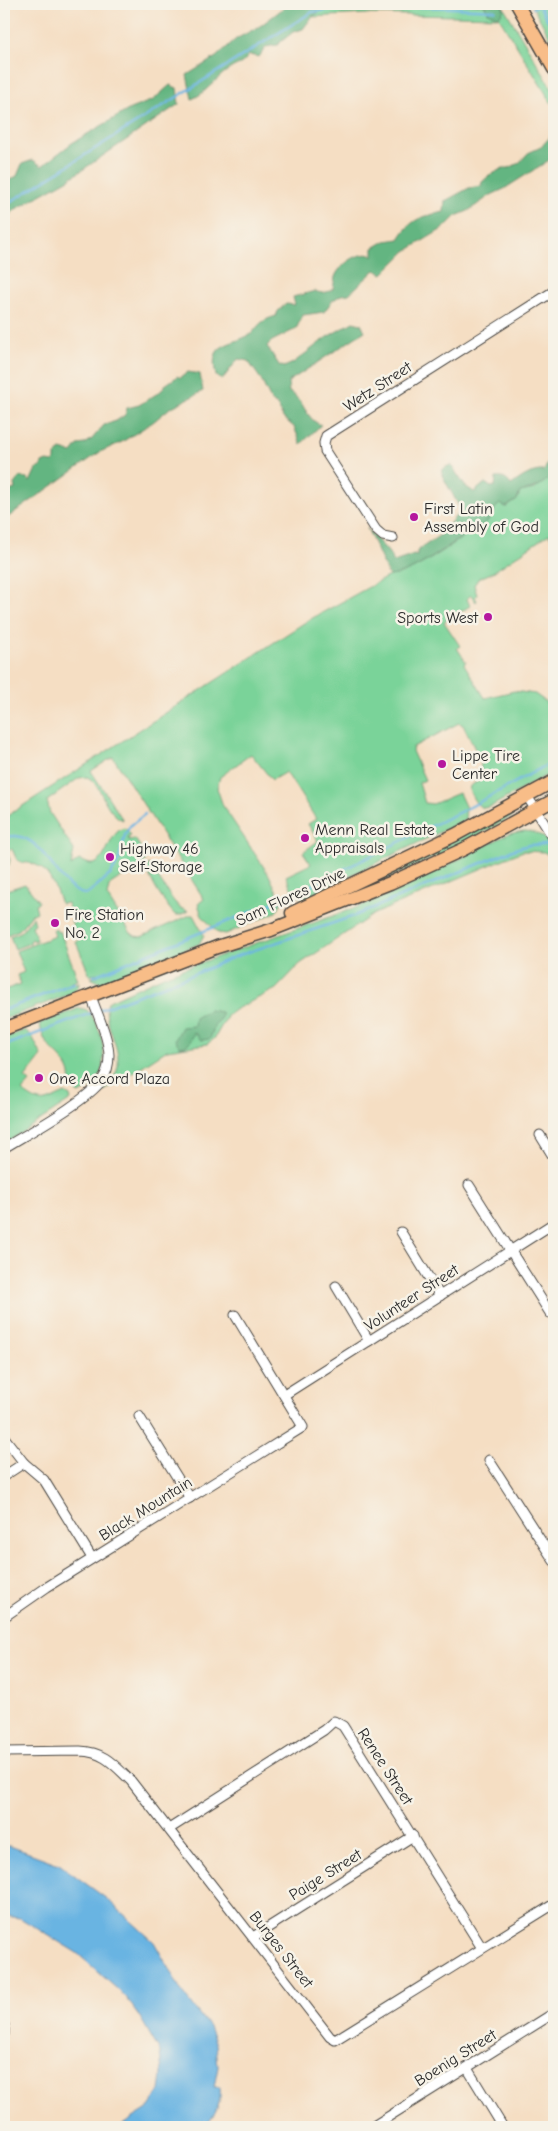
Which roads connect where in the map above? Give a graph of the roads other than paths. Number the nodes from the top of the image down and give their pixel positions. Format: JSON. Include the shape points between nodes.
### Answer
{"nodes":[{"id":1,"x":517,"y":4,"type":"edge"},
{"id":2,"x":554,"y":69,"type":"edge"},
{"id":3,"x":554,"y":291,"type":"edge"},
{"id":4,"x":393,"y":538,"type":"dead end"},
{"id":5,"x":554,"y":781,"type":"edge"},
{"id":6,"x":527,"y":796,"type":"junction"},
{"id":7,"x":554,"y":800,"type":"edge"},
{"id":8,"x":536,"y":811,"type":"junction"},
{"id":9,"x":554,"y":839,"type":"edge"},
{"id":10,"x":226,"y":944,"type":"junction"},
{"id":11,"x":91,"y":996,"type":"junction"},
{"id":12,"x":4,"y":1029,"type":"edge"},
{"id":13,"x":540,"y":1135,"type":"dead end"},
{"id":14,"x":4,"y":1148,"type":"edge"},
{"id":15,"x":554,"y":1158,"type":"edge"},
{"id":16,"x":469,"y":1184,"type":"dead end"},
{"id":17,"x":554,"y":1223,"type":"edge"},
{"id":18,"x":401,"y":1232,"type":"dead end"},
{"id":19,"x":510,"y":1251,"type":"junction"},
{"id":20,"x":336,"y":1286,"type":"dead end"},
{"id":21,"x":440,"y":1296,"type":"junction"},
{"id":22,"x":550,"y":1313,"type":"dead end"},
{"id":23,"x":235,"y":1315,"type":"dead end"},
{"id":24,"x":369,"y":1341,"type":"junction"},
{"id":25,"x":284,"y":1395,"type":"junction"},
{"id":26,"x":138,"y":1416,"type":"dead end"},
{"id":27,"x":4,"y":1437,"type":"edge"},
{"id":28,"x":489,"y":1460,"type":"dead end"},
{"id":29,"x":24,"y":1463,"type":"junction"},
{"id":30,"x":4,"y":1476,"type":"edge"},
{"id":31,"x":190,"y":1498,"type":"junction"},
{"id":32,"x":92,"y":1558,"type":"junction"},
{"id":33,"x":554,"y":1561,"type":"edge"},
{"id":34,"x":4,"y":1617,"type":"edge"},
{"id":35,"x":4,"y":1752,"type":"edge"},
{"id":36,"x":169,"y":1829,"type":"junction"},
{"id":37,"x":413,"y":1836,"type":"junction"},
{"id":38,"x":554,"y":1904,"type":"edge"},
{"id":39,"x":253,"y":1937,"type":"junction"},
{"id":40,"x":482,"y":1948,"type":"junction"},
{"id":41,"x":554,"y":2012,"type":"edge"},
{"id":42,"x":4,"y":2024,"type":"edge"},
{"id":43,"x":4,"y":2034,"type":"edge"},
{"id":44,"x":467,"y":2068,"type":"junction"},
{"id":45,"x":372,"y":2127,"type":"edge"},
{"id":46,"x":503,"y":2127,"type":"edge"}],
"edges":[{"from":1,"to":2,"type":"main road"},
{"from":3,"to":4,"type":"street","name":"Wetz Street","via":[[326,436],[325,451],[370,522],[383,536]]},
{"from":5,"to":6,"type":"main road","name":"Sam Flores Drive"},
{"from":6,"to":8,"type":"street"},
{"from":6,"to":10,"type":"main road","name":"Sam Flores Drive","via":[[359,882]]},
{"from":7,"to":8,"type":"main road","name":"Sam Flores Drive"},
{"from":8,"to":9,"type":"street"},
{"from":8,"to":10,"type":"main road","name":"Sam Flores Drive","via":[[390,883],[271,930]]},
{"from":10,"to":11,"type":"main road","name":"Sam Flores Drive"},
{"from":11,"to":12,"type":"main road","name":"Sam Flores Drive"},
{"from":11,"to":14,"type":"street","via":[[108,1044],[108,1064],[102,1080],[87,1094]]},
{"from":13,"to":15,"type":"street"},
{"from":16,"to":19,"type":"street"},
{"from":17,"to":19,"type":"street","name":"Volunteer Street"},
{"from":18,"to":21,"type":"street"},
{"from":19,"to":21,"type":"street","name":"Volunteer Street"},
{"from":19,"to":22,"type":"street"},
{"from":20,"to":24,"type":"street"},
{"from":21,"to":24,"type":"street","name":"Volunteer Street"},
{"from":23,"to":25,"type":"street"},
{"from":24,"to":25,"type":"street","name":"Volunteer Street"},
{"from":25,"to":31,"type":"street","name":"Black Mountain","via":[[303,1427]]},
{"from":26,"to":31,"type":"street"},
{"from":27,"to":29,"type":"street"},
{"from":28,"to":33,"type":"street"},
{"from":29,"to":30,"type":"street"},
{"from":29,"to":32,"type":"street","via":[[44,1480]]},
{"from":31,"to":32,"type":"street","name":"Black Mountain"},
{"from":32,"to":34,"type":"street","name":"Black Mountain"},
{"from":35,"to":36,"type":"street","name":"Burges Street","via":[[80,1751],[100,1754],[131,1782]]},
{"from":36,"to":37,"type":"street","name":"Renee Street","via":[[334,1721],[343,1726]]},
{"from":36,"to":39,"type":"street","name":"Burges Street"},
{"from":37,"to":39,"type":"street","name":"Paige Street"},
{"from":37,"to":40,"type":"street","name":"Renee Street"},
{"from":38,"to":40,"type":"street","name":"Burges Street"},
{"from":39,"to":40,"type":"street","name":"Burges Street","via":[[335,2040]]},
{"from":41,"to":44,"type":"street","name":"Boenig Street"},
{"from":42,"to":43,"type":"street"},
{"from":44,"to":45,"type":"street","name":"Boenig Street"},
{"from":44,"to":46,"type":"street"}]}
